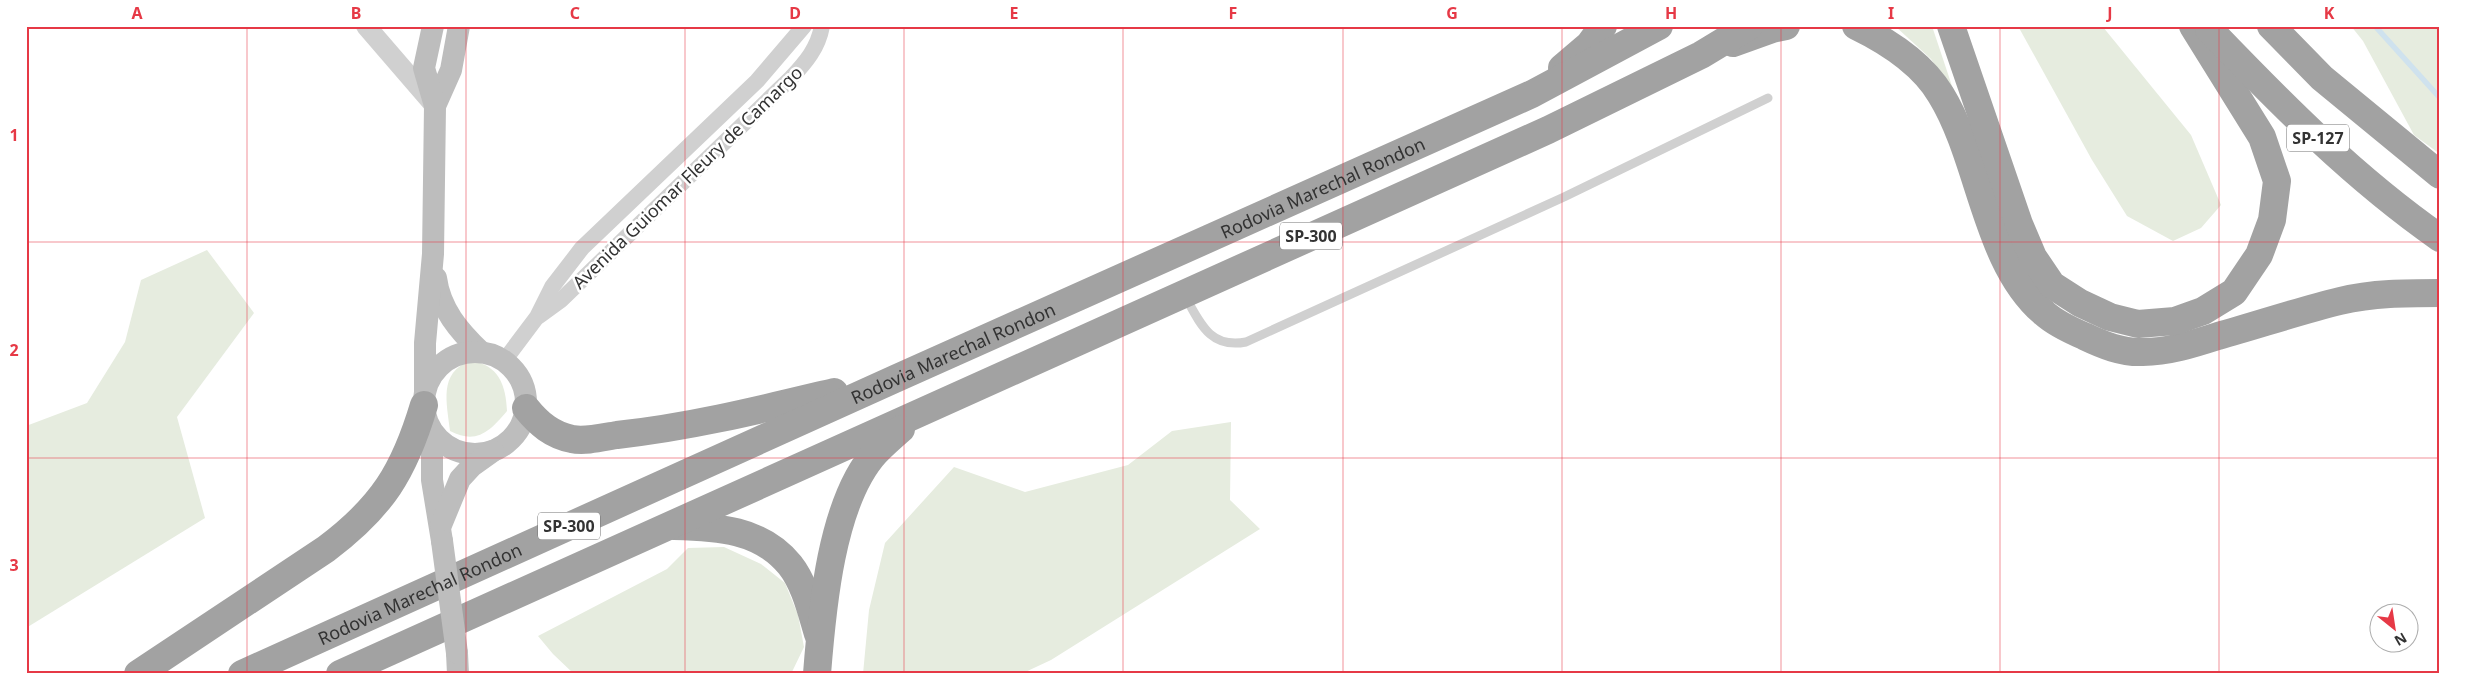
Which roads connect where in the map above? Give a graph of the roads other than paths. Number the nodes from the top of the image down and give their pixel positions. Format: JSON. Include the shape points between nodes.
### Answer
{"nodes":[{"id":1,"x":366,"y":26,"type":"edge"},
{"id":2,"x":433,"y":26,"type":"edge"},
{"id":3,"x":459,"y":26,"type":"edge"},
{"id":4,"x":804,"y":26,"type":"edge"},
{"id":5,"x":822,"y":26,"type":"edge"},
{"id":6,"x":1603,"y":26,"type":"edge"},
{"id":7,"x":1659,"y":26,"type":"edge"},
{"id":8,"x":1749,"y":26,"type":"edge"},
{"id":9,"x":1786,"y":26,"type":"edge"},
{"id":10,"x":1856,"y":26,"type":"edge"},
{"id":11,"x":1951,"y":26,"type":"edge"},
{"id":12,"x":2193,"y":26,"type":"edge"},
{"id":13,"x":2206,"y":26,"type":"edge"},
{"id":14,"x":2271,"y":26,"type":"edge"},
{"id":15,"x":1701,"y":55,"type":"junction"},
{"id":16,"x":1532,"y":94,"type":"junction"},
{"id":17,"x":1768,"y":98,"type":"dead end"},
{"id":18,"x":435,"y":106,"type":"junction"},
{"id":19,"x":699,"y":138,"type":"junction"},
{"id":20,"x":714,"y":152,"type":"junction"},
{"id":21,"x":2440,"y":175,"type":"edge"},
{"id":22,"x":645,"y":188,"type":"junction"},
{"id":23,"x":661,"y":202,"type":"junction"},
{"id":24,"x":2440,"y":238,"type":"edge"},
{"id":25,"x":433,"y":254,"type":"junction"},
{"id":26,"x":2440,"y":293,"type":"edge"},
{"id":27,"x":1184,"y":294,"type":"junction"},
{"id":28,"x":537,"y":317,"type":"junction"},
{"id":29,"x":481,"y":352,"type":"junction"},
{"id":30,"x":504,"y":362,"type":"junction"},
{"id":31,"x":897,"y":378,"type":"junction"},
{"id":32,"x":424,"y":397,"type":"junction"},
{"id":33,"x":526,"y":408,"type":"junction"},
{"id":34,"x":919,"y":413,"type":"junction"},
{"id":35,"x":432,"y":432,"type":"junction"},
{"id":36,"x":493,"y":451,"type":"junction"},
{"id":37,"x":667,"y":526,"type":"junction"},
{"id":38,"x":441,"y":533,"type":"junction"},
{"id":39,"x":820,"y":640,"type":"junction"},
{"id":40,"x":460,"y":667,"type":"edge"},
{"id":41,"x":138,"y":674,"type":"edge"},
{"id":42,"x":242,"y":674,"type":"edge"},
{"id":43,"x":340,"y":674,"type":"edge"},
{"id":44,"x":817,"y":674,"type":"edge"}],
"edges":[{"from":1,"to":18,"type":"street"},
{"from":2,"to":18,"type":"main road","via":[[424,68]]},
{"from":3,"to":18,"type":"main road","via":[[451,70]]},
{"from":4,"to":19,"type":"street","via":[[757,82]]},
{"from":5,"to":20,"type":"street","name":"Avenida Guiomar Fleury de Camargo","via":[[819,42],[808,59]]},
{"from":6,"to":16,"type":"highway","via":[[1589,45]]},
{"from":7,"to":16,"type":"highway","name":"Rodovia Marechal Rondon","number":"SP-300"},
{"from":8,"to":15,"type":"highway","number":"SP-300"},
{"from":9,"to":15,"type":"highway"},
{"from":10,"to":26,"type":"highway","via":[[1915,63],[1941,95],[1961,138],[1997,241],[2016,280],[2044,313],[2071,331],[2109,348],[2142,352],[2179,348],[2341,301],[2390,293]]},
{"from":11,"to":12,"type":"highway","via":[[2033,257],[2052,285],[2080,303],[2110,317],[2138,324],[2175,321],[2234,292],[2259,255],[2272,220],[2277,181],[2262,136]]},
{"from":13,"to":24,"type":"highway","number":"SP-127","via":[[2332,151]]},
{"from":14,"to":21,"type":"highway","number":"SP-127","via":[[2322,78]]},
{"from":15,"to":27,"type":"highway","number":"SP-300","via":[[1548,130]]},
{"from":16,"to":31,"type":"highway","name":"Rodovia Marechal Rondon","number":"SP-300"},
{"from":17,"to":27,"type":"lane","via":[[1564,197],[1246,342],[1232,345],[1220,342],[1200,323]]},
{"from":18,"to":25,"type":"main road"},
{"from":19,"to":20,"type":"street"},
{"from":19,"to":22,"type":"street"},
{"from":20,"to":23,"type":"street","name":"Avenida Guiomar Fleury de Camargo"},
{"from":22,"to":23,"type":"street"},
{"from":22,"to":28,"type":"street","via":[[582,248],[552,287]]},
{"from":23,"to":28,"type":"street","name":"Avenida Guiomar Fleury de Camargo","via":[[561,300]]},
{"from":25,"to":29,"type":"main road","via":[[438,294],[458,329]]},
{"from":25,"to":32,"type":"main road"},
{"from":27,"to":34,"type":"highway","number":"SP-300"},
{"from":28,"to":30,"type":"street"},
{"from":29,"to":30,"type":"main road"},
{"from":29,"to":32,"type":"main road","via":[[468,352],[446,361],[437,369]]},
{"from":30,"to":33,"type":"main road","via":[[517,374],[524,390]]},
{"from":31,"to":33,"type":"highway","via":[[742,414],[644,432],[575,440],[550,431]]},
{"from":31,"to":42,"type":"highway","name":"Rodovia Marechal Rondon","number":"SP-300"},
{"from":32,"to":35,"type":"main road","via":[[426,419]]},
{"from":32,"to":41,"type":"highway","via":[[414,438],[399,471],[383,497],[355,527]]},
{"from":33,"to":36,"type":"main road","via":[[515,434]]},
{"from":34,"to":37,"type":"highway","number":"SP-300"},
{"from":34,"to":39,"type":"highway","via":[[875,453],[854,486],[832,559]]},
{"from":35,"to":36,"type":"main road","via":[[452,450],[480,454]]},
{"from":35,"to":38,"type":"main road","via":[[432,480]]},
{"from":36,"to":38,"type":"main road","via":[[460,479]]},
{"from":37,"to":39,"type":"highway","via":[[726,529],[748,534],[770,546],[791,566],[803,589]]},
{"from":37,"to":43,"type":"highway","number":"SP-300"},
{"from":38,"to":40,"type":"main road","bridge":true},
{"from":39,"to":44,"type":"highway"}]}
